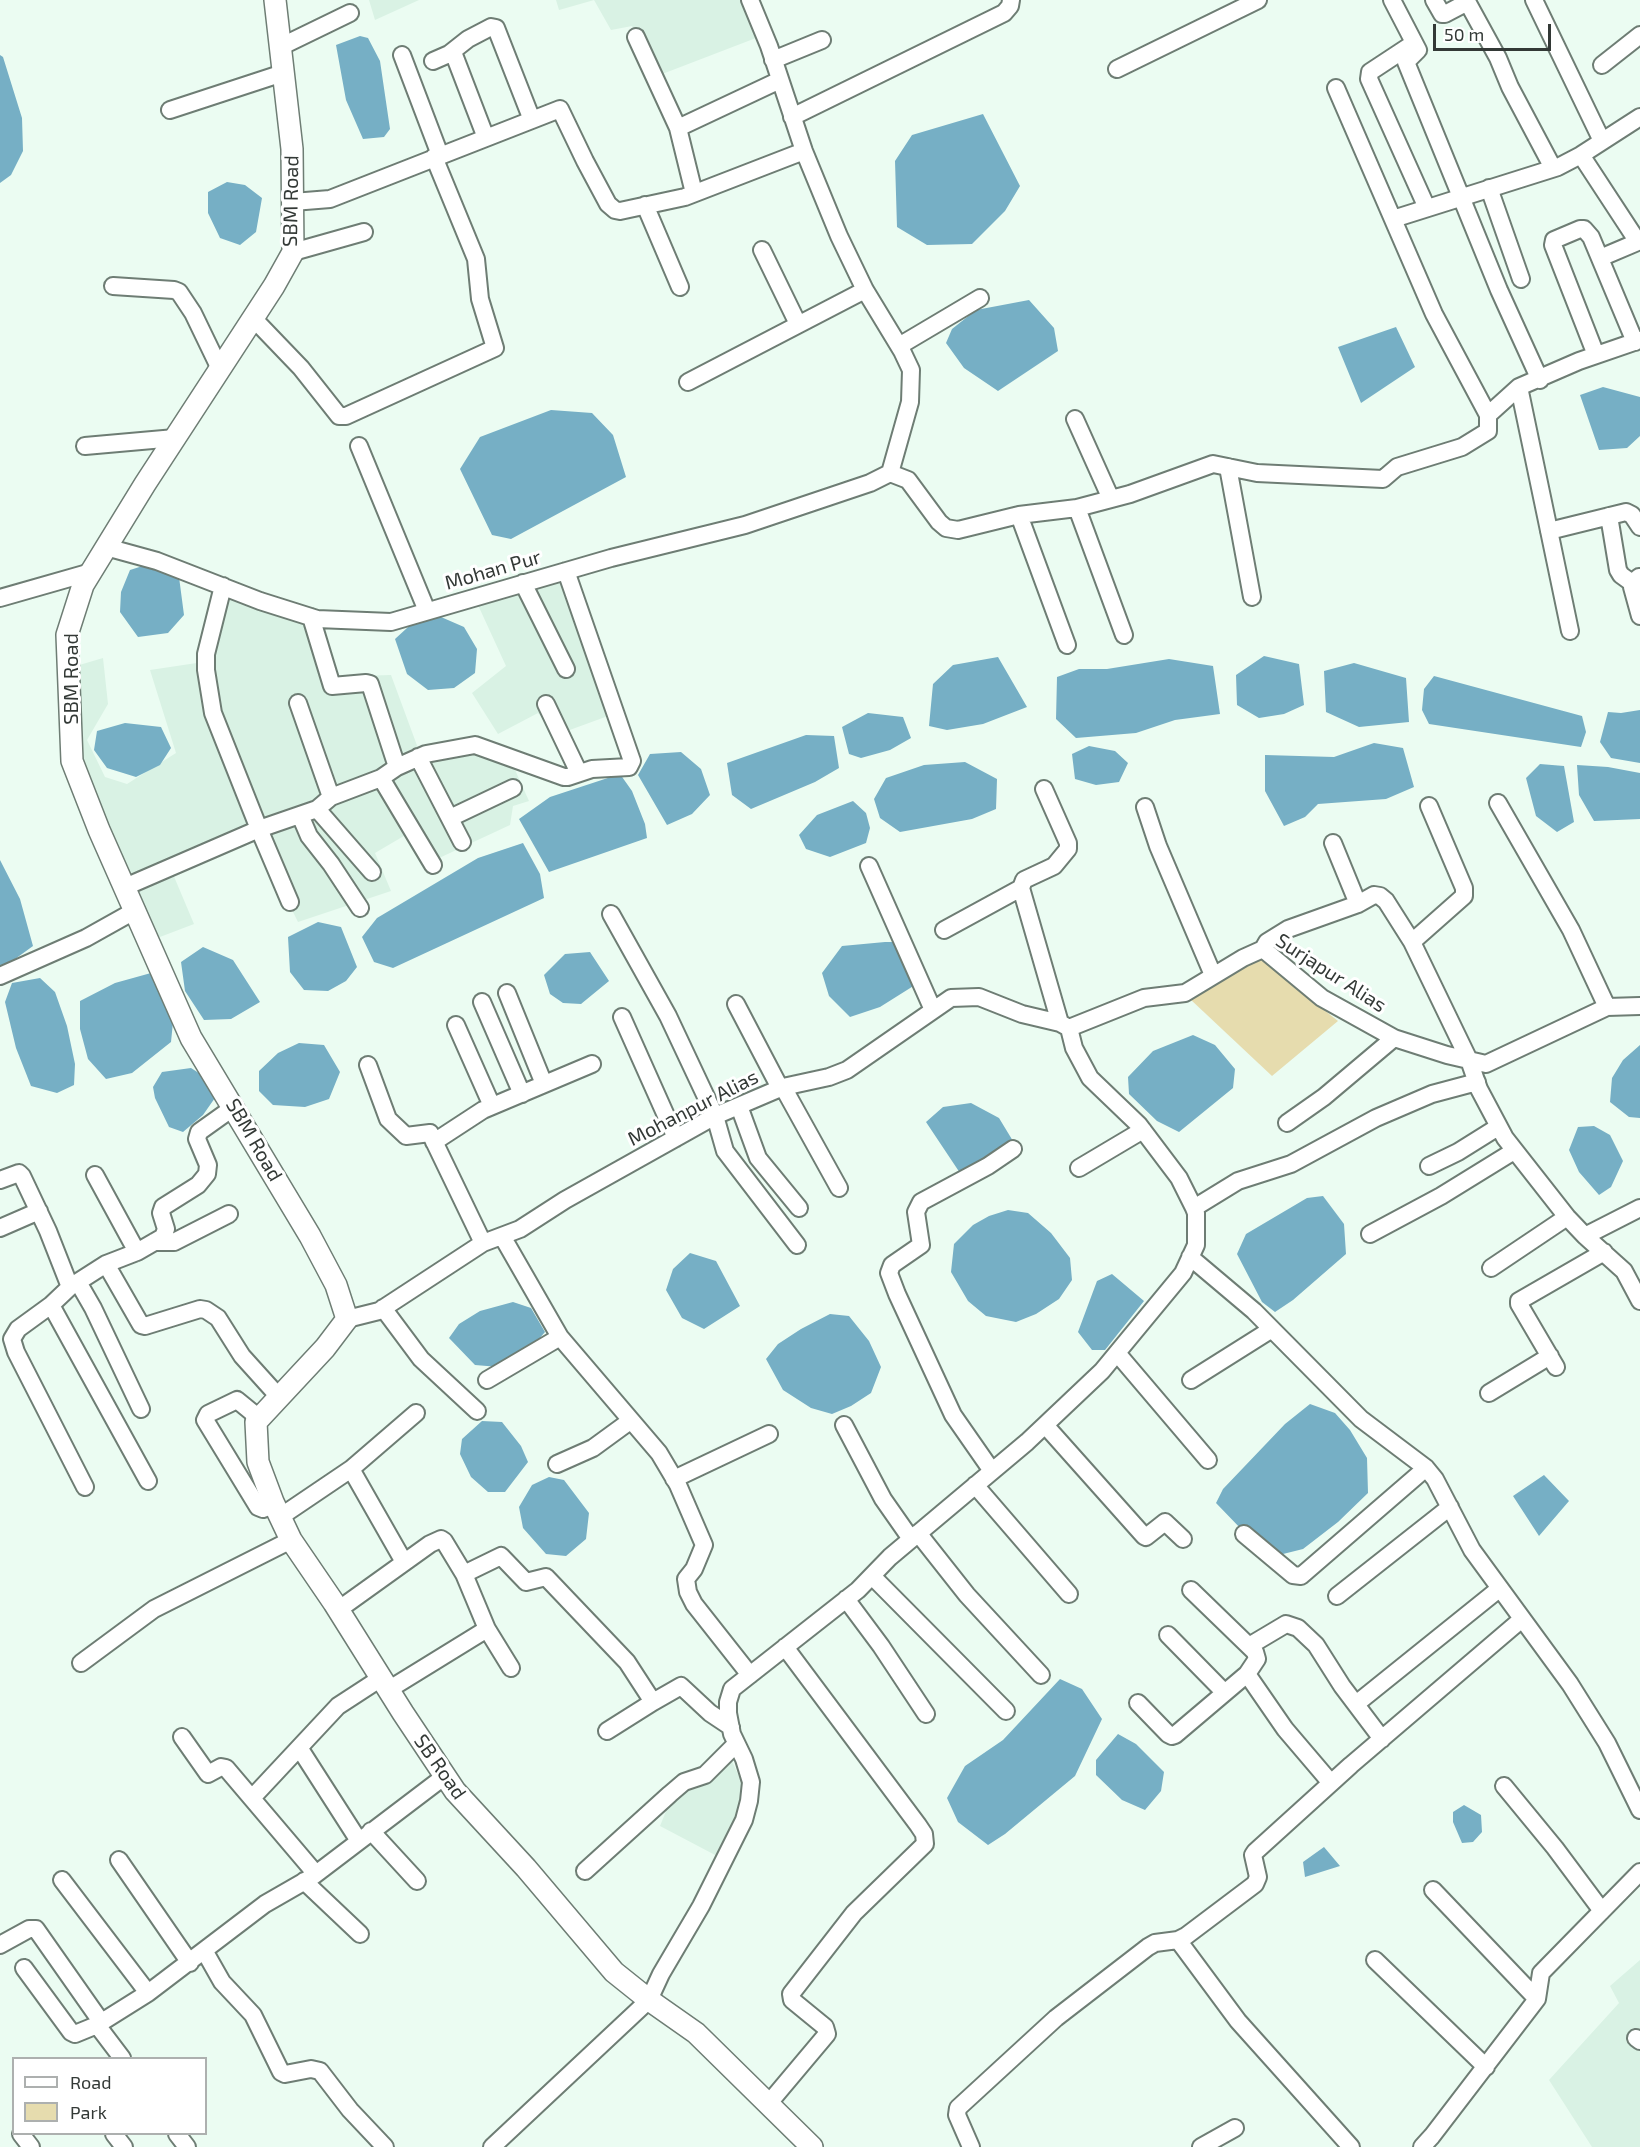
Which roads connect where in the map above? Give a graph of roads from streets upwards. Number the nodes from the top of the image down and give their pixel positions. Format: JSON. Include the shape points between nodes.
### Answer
{"nodes":[{"id":1,"x":274,"y":0,"type":"edge"},
{"id":2,"x":750,"y":0,"type":"edge"},
{"id":3,"x":1011,"y":0,"type":"edge"},
{"id":4,"x":1258,"y":0,"type":"edge"},
{"id":5,"x":1392,"y":0,"type":"edge"},
{"id":6,"x":1434,"y":0,"type":"edge"},
{"id":7,"x":1534,"y":0,"type":"edge"},
{"id":8,"x":350,"y":13,"type":"dead end"},
{"id":9,"x":1640,"y":35,"type":"edge"},
{"id":10,"x":636,"y":37,"type":"dead end"},
{"id":11,"x":822,"y":40,"type":"dead end"},
{"id":12,"x":1414,"y":42,"type":"junction"},
{"id":13,"x":280,"y":47,"type":"junction"},
{"id":14,"x":453,"y":52,"type":"junction"},
{"id":15,"x":402,"y":55,"type":"dead end"},
{"id":16,"x":773,"y":60,"type":"junction"},
{"id":17,"x":433,"y":61,"type":"dead end"},
{"id":18,"x":1602,"y":65,"type":"dead end"},
{"id":19,"x":1117,"y":69,"type":"dead end"},
{"id":20,"x":283,"y":73,"type":"junction"},
{"id":21,"x":780,"y":80,"type":"junction"},
{"id":22,"x":1336,"y":88,"type":"dead end"},
{"id":23,"x":171,"y":110,"type":"dead end"},
{"id":24,"x":792,"y":117,"type":"junction"},
{"id":25,"x":1640,"y":117,"type":"edge"},
{"id":26,"x":532,"y":120,"type":"junction"},
{"id":27,"x":678,"y":128,"type":"junction"},
{"id":28,"x":486,"y":138,"type":"junction"},
{"id":29,"x":1602,"y":141,"type":"junction"},
{"id":30,"x":804,"y":152,"type":"junction"},
{"id":31,"x":1581,"y":155,"type":"junction"},
{"id":32,"x":437,"y":156,"type":"junction"},
{"id":33,"x":1553,"y":168,"type":"junction"},
{"id":34,"x":1489,"y":188,"type":"junction"},
{"id":35,"x":694,"y":193,"type":"junction"},
{"id":36,"x":1461,"y":197,"type":"junction"},
{"id":37,"x":293,"y":202,"type":"junction"},
{"id":38,"x":645,"y":205,"type":"junction"},
{"id":39,"x":1427,"y":208,"type":"junction"},
{"id":40,"x":1393,"y":219,"type":"junction"},
{"id":41,"x":364,"y":232,"type":"dead end"},
{"id":42,"x":1639,"y":242,"type":"edge"},
{"id":43,"x":762,"y":250,"type":"dead end"},
{"id":44,"x":293,"y":252,"type":"junction"},
{"id":45,"x":1600,"y":258,"type":"junction"},
{"id":46,"x":1521,"y":279,"type":"dead end"},
{"id":47,"x":113,"y":286,"type":"dead end"},
{"id":48,"x":680,"y":287,"type":"dead end"},
{"id":49,"x":865,"y":290,"type":"junction"},
{"id":50,"x":980,"y":298,"type":"dead end"},
{"id":51,"x":253,"y":318,"type":"junction"},
{"id":52,"x":798,"y":324,"type":"junction"},
{"id":53,"x":1637,"y":341,"type":"edge"},
{"id":54,"x":899,"y":346,"type":"junction"},
{"id":55,"x":1596,"y":355,"type":"junction"},
{"id":56,"x":220,"y":369,"type":"junction"},
{"id":57,"x":1540,"y":380,"type":"junction"},
{"id":58,"x":688,"y":382,"type":"dead end"},
{"id":59,"x":1519,"y":387,"type":"junction"},
{"id":60,"x":1488,"y":415,"type":"junction"},
{"id":61,"x":1075,"y":419,"type":"dead end"},
{"id":62,"x":175,"y":438,"type":"junction"},
{"id":63,"x":85,"y":446,"type":"dead end"},
{"id":64,"x":359,"y":446,"type":"dead end"},
{"id":65,"x":1228,"y":467,"type":"junction"},
{"id":66,"x":890,"y":473,"type":"junction"},
{"id":67,"x":1111,"y":499,"type":"junction"},
{"id":68,"x":1077,"y":508,"type":"junction"},
{"id":69,"x":1019,"y":514,"type":"junction"},
{"id":70,"x":1609,"y":516,"type":"junction"},
{"id":71,"x":1640,"y":527,"type":"edge"},
{"id":72,"x":1549,"y":531,"type":"junction"},
{"id":73,"x":106,"y":547,"type":"junction"},
{"id":74,"x":566,"y":571,"type":"junction"},
{"id":75,"x":91,"y":572,"type":"junction"},
{"id":76,"x":1636,"y":580,"type":"edge"},
{"id":77,"x":523,"y":583,"type":"junction"},
{"id":78,"x":223,"y":586,"type":"junction"},
{"id":79,"x":1252,"y":597,"type":"dead end"},
{"id":80,"x":0,"y":598,"type":"edge"},
{"id":81,"x":427,"y":611,"type":"junction"},
{"id":82,"x":1640,"y":616,"type":"edge"},
{"id":83,"x":311,"y":617,"type":"junction"},
{"id":84,"x":1570,"y":631,"type":"dead end"},
{"id":85,"x":1124,"y":635,"type":"dead end"},
{"id":86,"x":1067,"y":645,"type":"dead end"},
{"id":87,"x":566,"y":669,"type":"dead end"},
{"id":88,"x":298,"y":703,"type":"dead end"},
{"id":89,"x":546,"y":704,"type":"dead end"},
{"id":90,"x":418,"y":757,"type":"junction"},
{"id":91,"x":397,"y":767,"type":"junction"},
{"id":92,"x":579,"y":773,"type":"junction"},
{"id":93,"x":381,"y":778,"type":"junction"},
{"id":94,"x":513,"y":788,"type":"dead end"},
{"id":95,"x":1044,"y":789,"type":"dead end"},
{"id":96,"x":331,"y":797,"type":"junction"},
{"id":97,"x":1498,"y":803,"type":"dead end"},
{"id":98,"x":1429,"y":806,"type":"dead end"},
{"id":99,"x":1145,"y":807,"type":"dead end"},
{"id":100,"x":318,"y":809,"type":"junction"},
{"id":101,"x":300,"y":815,"type":"junction"},
{"id":102,"x":450,"y":818,"type":"junction"},
{"id":103,"x":259,"y":829,"type":"junction"},
{"id":104,"x":462,"y":842,"type":"dead end"},
{"id":105,"x":1333,"y":843,"type":"dead end"},
{"id":106,"x":433,"y":865,"type":"dead end"},
{"id":107,"x":869,"y":866,"type":"dead end"},
{"id":108,"x":372,"y":872,"type":"dead end"},
{"id":109,"x":125,"y":887,"type":"junction"},
{"id":110,"x":1021,"y":888,"type":"junction"},
{"id":111,"x":291,"y":902,"type":"dead end"},
{"id":112,"x":1358,"y":904,"type":"junction"},
{"id":113,"x":360,"y":908,"type":"dead end"},
{"id":114,"x":136,"y":910,"type":"junction"},
{"id":115,"x":611,"y":914,"type":"dead end"},
{"id":116,"x":944,"y":930,"type":"dead end"},
{"id":117,"x":1412,"y":942,"type":"junction"},
{"id":118,"x":1263,"y":950,"type":"junction"},
{"id":119,"x":1213,"y":975,"type":"junction"},
{"id":120,"x":0,"y":976,"type":"edge"},
{"id":121,"x":507,"y":993,"type":"dead end"},
{"id":122,"x":482,"y":1002,"type":"dead end"},
{"id":123,"x":736,"y":1004,"type":"dead end"},
{"id":124,"x":1640,"y":1006,"type":"edge"},
{"id":125,"x":1607,"y":1007,"type":"junction"},
{"id":126,"x":933,"y":1010,"type":"junction"},
{"id":127,"x":622,"y":1017,"type":"dead end"},
{"id":128,"x":456,"y":1025,"type":"dead end"},
{"id":129,"x":1064,"y":1026,"type":"junction"},
{"id":130,"x":1394,"y":1038,"type":"junction"},
{"id":131,"x":1469,"y":1060,"type":"junction"},
{"id":132,"x":592,"y":1064,"type":"dead end"},
{"id":133,"x":368,"y":1065,"type":"dead end"},
{"id":134,"x":1477,"y":1082,"type":"junction"},
{"id":135,"x":544,"y":1084,"type":"junction"},
{"id":136,"x":782,"y":1088,"type":"junction"},
{"id":137,"x":522,"y":1094,"type":"junction"},
{"id":138,"x":492,"y":1106,"type":"junction"},
{"id":139,"x":739,"y":1106,"type":"junction"},
{"id":140,"x":234,"y":1107,"type":"junction"},
{"id":141,"x":715,"y":1116,"type":"junction"},
{"id":142,"x":1287,"y":1123,"type":"dead end"},
{"id":143,"x":1498,"y":1127,"type":"junction"},
{"id":144,"x":1143,"y":1130,"type":"junction"},
{"id":145,"x":676,"y":1138,"type":"junction"},
{"id":146,"x":434,"y":1142,"type":"junction"},
{"id":147,"x":1013,"y":1149,"type":"dead end"},
{"id":148,"x":1514,"y":1151,"type":"junction"},
{"id":149,"x":1429,"y":1166,"type":"dead end"},
{"id":150,"x":1079,"y":1168,"type":"dead end"},
{"id":151,"x":95,"y":1175,"type":"dead end"},
{"id":152,"x":0,"y":1180,"type":"edge"},
{"id":153,"x":839,"y":1188,"type":"dead end"},
{"id":154,"x":799,"y":1208,"type":"dead end"},
{"id":155,"x":1194,"y":1208,"type":"junction"},
{"id":156,"x":1640,"y":1208,"type":"edge"},
{"id":157,"x":39,"y":1211,"type":"junction"},
{"id":158,"x":229,"y":1214,"type":"dead end"},
{"id":159,"x":1567,"y":1217,"type":"junction"},
{"id":160,"x":0,"y":1228,"type":"edge"},
{"id":161,"x":1370,"y":1234,"type":"dead end"},
{"id":162,"x":502,"y":1236,"type":"junction"},
{"id":163,"x":1585,"y":1236,"type":"junction"},
{"id":164,"x":154,"y":1242,"type":"junction"},
{"id":165,"x":483,"y":1243,"type":"junction"},
{"id":166,"x":797,"y":1245,"type":"dead end"},
{"id":167,"x":137,"y":1252,"type":"junction"},
{"id":168,"x":1604,"y":1252,"type":"junction"},
{"id":169,"x":1190,"y":1257,"type":"junction"},
{"id":170,"x":106,"y":1264,"type":"junction"},
{"id":171,"x":1491,"y":1268,"type":"dead end"},
{"id":172,"x":74,"y":1284,"type":"junction"},
{"id":173,"x":1640,"y":1302,"type":"edge"},
{"id":174,"x":51,"y":1305,"type":"junction"},
{"id":175,"x":383,"y":1308,"type":"junction"},
{"id":176,"x":347,"y":1319,"type":"junction"},
{"id":177,"x":1272,"y":1329,"type":"junction"},
{"id":178,"x":560,"y":1337,"type":"junction"},
{"id":179,"x":1117,"y":1353,"type":"junction"},
{"id":180,"x":8,"y":1355,"type":"edge"},
{"id":181,"x":488,"y":1380,"type":"dead end"},
{"id":182,"x":1191,"y":1380,"type":"dead end"},
{"id":183,"x":1489,"y":1393,"type":"dead end"},
{"id":184,"x":279,"y":1397,"type":"junction"},
{"id":185,"x":141,"y":1409,"type":"dead end"},
{"id":186,"x":477,"y":1411,"type":"dead end"},
{"id":187,"x":416,"y":1413,"type":"dead end"},
{"id":188,"x":260,"y":1418,"type":"junction"},
{"id":189,"x":630,"y":1421,"type":"junction"},
{"id":190,"x":844,"y":1425,"type":"dead end"},
{"id":191,"x":1045,"y":1425,"type":"junction"},
{"id":192,"x":769,"y":1434,"type":"dead end"},
{"id":193,"x":1208,"y":1460,"type":"dead end"},
{"id":194,"x":557,"y":1464,"type":"dead end"},
{"id":195,"x":1426,"y":1468,"type":"junction"},
{"id":196,"x":351,"y":1469,"type":"junction"},
{"id":197,"x":993,"y":1471,"type":"junction"},
{"id":198,"x":675,"y":1479,"type":"junction"},
{"id":199,"x":148,"y":1481,"type":"dead end"},
{"id":200,"x":975,"y":1485,"type":"junction"},
{"id":201,"x":85,"y":1487,"type":"dead end"},
{"id":202,"x":1450,"y":1507,"type":"junction"},
{"id":203,"x":277,"y":1511,"type":"junction"},
{"id":204,"x":1244,"y":1534,"type":"dead end"},
{"id":205,"x":915,"y":1536,"type":"junction"},
{"id":206,"x":1183,"y":1539,"type":"dead end"},
{"id":207,"x":291,"y":1540,"type":"junction"},
{"id":208,"x":404,"y":1562,"type":"junction"},
{"id":209,"x":464,"y":1574,"type":"junction"},
{"id":210,"x":872,"y":1576,"type":"junction"},
{"id":211,"x":1499,"y":1589,"type":"junction"},
{"id":212,"x":1191,"y":1590,"type":"dead end"},
{"id":213,"x":1069,"y":1594,"type":"dead end"},
{"id":214,"x":1337,"y":1596,"type":"dead end"},
{"id":215,"x":846,"y":1599,"type":"junction"},
{"id":216,"x":338,"y":1610,"type":"junction"},
{"id":217,"x":1522,"y":1619,"type":"junction"},
{"id":218,"x":487,"y":1629,"type":"junction"},
{"id":219,"x":1168,"y":1635,"type":"dead end"},
{"id":220,"x":1249,"y":1646,"type":"junction"},
{"id":221,"x":785,"y":1647,"type":"junction"},
{"id":222,"x":81,"y":1663,"type":"dead end"},
{"id":223,"x":511,"y":1668,"type":"dead end"},
{"id":224,"x":1247,"y":1674,"type":"junction"},
{"id":225,"x":750,"y":1675,"type":"junction"},
{"id":226,"x":1041,"y":1675,"type":"dead end"},
{"id":227,"x":384,"y":1684,"type":"junction"},
{"id":228,"x":1224,"y":1692,"type":"junction"},
{"id":229,"x":652,"y":1702,"type":"junction"},
{"id":230,"x":1138,"y":1703,"type":"dead end"},
{"id":231,"x":1356,"y":1704,"type":"junction"},
{"id":232,"x":1006,"y":1711,"type":"dead end"},
{"id":233,"x":926,"y":1714,"type":"dead end"},
{"id":234,"x":731,"y":1727,"type":"junction"},
{"id":235,"x":607,"y":1731,"type":"dead end"},
{"id":236,"x":182,"y":1737,"type":"dead end"},
{"id":237,"x":1382,"y":1739,"type":"junction"},
{"id":238,"x":736,"y":1744,"type":"junction"},
{"id":239,"x":300,"y":1749,"type":"junction"},
{"id":240,"x":445,"y":1776,"type":"junction"},
{"id":241,"x":1331,"y":1782,"type":"junction"},
{"id":242,"x":1504,"y":1786,"type":"dead end"},
{"id":243,"x":252,"y":1798,"type":"junction"},
{"id":244,"x":1640,"y":1810,"type":"edge"},
{"id":245,"x":365,"y":1836,"type":"junction"},
{"id":246,"x":119,"y":1860,"type":"dead end"},
{"id":247,"x":585,"y":1871,"type":"dead end"},
{"id":248,"x":1640,"y":1872,"type":"edge"},
{"id":249,"x":310,"y":1877,"type":"junction"},
{"id":250,"x":62,"y":1880,"type":"dead end"},
{"id":251,"x":417,"y":1881,"type":"dead end"},
{"id":252,"x":1433,"y":1890,"type":"dead end"},
{"id":253,"x":1602,"y":1911,"type":"junction"},
{"id":254,"x":360,"y":1934,"type":"dead end"},
{"id":255,"x":1178,"y":1940,"type":"junction"},
{"id":256,"x":0,"y":1945,"type":"edge"},
{"id":257,"x":205,"y":1952,"type":"junction"},
{"id":258,"x":1375,"y":1960,"type":"dead end"},
{"id":259,"x":190,"y":1963,"type":"junction"},
{"id":260,"x":24,"y":1968,"type":"dead end"},
{"id":261,"x":148,"y":1993,"type":"junction"},
{"id":262,"x":1537,"y":1999,"type":"junction"},
{"id":263,"x":649,"y":2000,"type":"junction"},
{"id":264,"x":99,"y":2024,"type":"junction"},
{"id":265,"x":121,"y":2057,"type":"edge"},
{"id":266,"x":1486,"y":2067,"type":"junction"},
{"id":267,"x":769,"y":2103,"type":"junction"},
{"id":268,"x":1235,"y":2128,"type":"dead end"},
{"id":269,"x":381,"y":2146,"type":"edge"},
{"id":270,"x":492,"y":2147,"type":"edge"},
{"id":271,"x":812,"y":2147,"type":"edge"},
{"id":272,"x":971,"y":2147,"type":"edge"},
{"id":273,"x":1201,"y":2147,"type":"edge"},
{"id":274,"x":1351,"y":2147,"type":"edge"},
{"id":275,"x":1422,"y":2147,"type":"edge"}],
"edges":[{"from":1,"to":13,"type":"street","name":"SBM Road"},
{"from":2,"to":16,"type":"street"},
{"from":3,"to":24,"type":"street","via":[[1004,13]]},
{"from":4,"to":19,"type":"street"},
{"from":5,"to":12,"type":"street"},
{"from":6,"to":33,"type":"street","via":[[1442,14],[1469,5]]},
{"from":7,"to":29,"type":"street"},
{"from":8,"to":13,"type":"street"},
{"from":9,"to":18,"type":"street"},
{"from":10,"to":27,"type":"street"},
{"from":11,"to":16,"type":"street"},
{"from":12,"to":36,"type":"street","via":[[1418,50],[1406,62]]},
{"from":12,"to":39,"type":"street","via":[[1371,72],[1369,79]]},
{"from":13,"to":20,"type":"street","name":"SBM Road"},
{"from":14,"to":17,"type":"street"},
{"from":14,"to":26,"type":"street","via":[[468,39],[496,28]]},
{"from":14,"to":28,"type":"street"},
{"from":15,"to":32,"type":"street"},
{"from":16,"to":21,"type":"street"},
{"from":20,"to":23,"type":"street"},
{"from":20,"to":37,"type":"street","name":"SBM Road","via":[[292,148]]},
{"from":21,"to":24,"type":"street"},
{"from":21,"to":27,"type":"street"},
{"from":22,"to":40,"type":"street"},
{"from":24,"to":30,"type":"street"},
{"from":25,"to":29,"type":"street"},
{"from":26,"to":28,"type":"street"},
{"from":26,"to":38,"type":"street","via":[[560,109],[611,208],[620,211]]},
{"from":27,"to":35,"type":"street"},
{"from":28,"to":32,"type":"street"},
{"from":29,"to":31,"type":"street"},
{"from":30,"to":35,"type":"street"},
{"from":30,"to":49,"type":"street"},
{"from":31,"to":33,"type":"street"},
{"from":31,"to":42,"type":"street"},
{"from":32,"to":37,"type":"street","via":[[330,200]]},
{"from":32,"to":51,"type":"street","via":[[476,259],[480,299],[495,348],[339,416],[301,368]]},
{"from":33,"to":34,"type":"street"},
{"from":34,"to":36,"type":"street"},
{"from":34,"to":46,"type":"street"},
{"from":35,"to":38,"type":"street"},
{"from":36,"to":39,"type":"street"},
{"from":36,"to":57,"type":"street"},
{"from":37,"to":44,"type":"street","name":"SBM Road"},
{"from":38,"to":48,"type":"street"},
{"from":39,"to":40,"type":"street"},
{"from":40,"to":60,"type":"street","via":[[1434,314]]},
{"from":41,"to":44,"type":"street"},
{"from":42,"to":45,"type":"street"},
{"from":43,"to":52,"type":"street"},
{"from":44,"to":51,"type":"street","name":"SBM Road"},
{"from":45,"to":53,"type":"street"},
{"from":45,"to":55,"type":"street","via":[[1592,237],[1584,230],[1553,242]]},
{"from":47,"to":56,"type":"street","via":[[176,290],[194,313]]},
{"from":49,"to":52,"type":"street"},
{"from":49,"to":54,"type":"street"},
{"from":50,"to":54,"type":"street"},
{"from":51,"to":56,"type":"street","name":"SBM Road"},
{"from":52,"to":58,"type":"street"},
{"from":53,"to":55,"type":"street"},
{"from":54,"to":66,"type":"street","via":[[911,370],[910,402]]},
{"from":55,"to":57,"type":"street"},
{"from":56,"to":62,"type":"street","name":"SBM Road"},
{"from":57,"to":59,"type":"street"},
{"from":59,"to":60,"type":"street"},
{"from":59,"to":72,"type":"street"},
{"from":60,"to":65,"type":"street","via":[[1488,431],[1462,447],[1397,467],[1383,479],[1257,473]]},
{"from":61,"to":67,"type":"street"},
{"from":62,"to":63,"type":"street"},
{"from":62,"to":73,"type":"street","name":"SBM Road"},
{"from":64,"to":81,"type":"street"},
{"from":65,"to":67,"type":"street","via":[[1214,464]]},
{"from":65,"to":79,"type":"street"},
{"from":66,"to":69,"type":"street","via":[[908,480],[946,528],[966,529]]},
{"from":66,"to":74,"type":"street","name":"Mohan Pur","via":[[745,525]]},
{"from":67,"to":68,"type":"street"},
{"from":68,"to":69,"type":"street"},
{"from":68,"to":85,"type":"street"},
{"from":69,"to":86,"type":"street"},
{"from":70,"to":71,"type":"street","via":[[1629,513]]},
{"from":70,"to":72,"type":"street"},
{"from":70,"to":76,"type":"street","via":[[1618,570]]},
{"from":72,"to":84,"type":"street"},
{"from":73,"to":75,"type":"street","name":"SBM Road"},
{"from":73,"to":78,"type":"street","name":"Mohan Pur"},
{"from":74,"to":77,"type":"street","name":"Mohan Pur"},
{"from":74,"to":92,"type":"street","via":[[632,761],[625,769]]},
{"from":75,"to":80,"type":"street"},
{"from":75,"to":109,"type":"street","name":"SBM Road","via":[[67,635],[72,761]]},
{"from":76,"to":82,"type":"street"},
{"from":77,"to":81,"type":"street","name":"Mohan Pur"},
{"from":77,"to":87,"type":"street"},
{"from":78,"to":83,"type":"street","name":"Mohan Pur"},
{"from":78,"to":103,"type":"street","via":[[206,654],[207,685],[213,713]]},
{"from":81,"to":83,"type":"street","name":"Mohan Pur","via":[[391,622]]},
{"from":83,"to":91,"type":"street","via":[[332,686],[370,684]]},
{"from":88,"to":96,"type":"street"},
{"from":89,"to":92,"type":"street"},
{"from":90,"to":91,"type":"street"},
{"from":90,"to":92,"type":"street","via":[[475,745],[564,777]]},
{"from":90,"to":102,"type":"street"},
{"from":91,"to":93,"type":"street"},
{"from":93,"to":96,"type":"street"},
{"from":93,"to":106,"type":"street"},
{"from":94,"to":102,"type":"street"},
{"from":95,"to":110,"type":"street","via":[[1068,849],[1054,866],[1024,880]]},
{"from":96,"to":100,"type":"street"},
{"from":97,"to":125,"type":"street","via":[[1571,930]]},
{"from":98,"to":117,"type":"street","via":[[1464,896]]},
{"from":99,"to":119,"type":"street"},
{"from":100,"to":101,"type":"street"},
{"from":100,"to":108,"type":"street"},
{"from":101,"to":103,"type":"street"},
{"from":101,"to":113,"type":"street","via":[[309,836]]},
{"from":102,"to":104,"type":"street"},
{"from":103,"to":109,"type":"street"},
{"from":103,"to":111,"type":"street"},
{"from":105,"to":112,"type":"street"},
{"from":107,"to":126,"type":"street"},
{"from":109,"to":114,"type":"street","name":"SBM Road"},
{"from":110,"to":116,"type":"street"},
{"from":110,"to":129,"type":"street"},
{"from":112,"to":117,"type":"street","via":[[1380,896]]},
{"from":112,"to":118,"type":"street","via":[[1288,929],[1267,942]]},
{"from":114,"to":120,"type":"street","via":[[86,938]]},
{"from":114,"to":140,"type":"street","name":"SBM Road","via":[[191,1038]]},
{"from":115,"to":141,"type":"street","via":[[668,1017]]},
{"from":117,"to":131,"type":"street"},
{"from":118,"to":119,"type":"street","name":"Surjapur Alias"},
{"from":118,"to":130,"type":"street","name":"Surjapur Alias","via":[[1322,998]]},
{"from":119,"to":129,"type":"street","name":"Surjapur Alias","via":[[1185,993],[1144,998]]},
{"from":121,"to":135,"type":"street"},
{"from":122,"to":137,"type":"street"},
{"from":123,"to":136,"type":"street"},
{"from":124,"to":125,"type":"street","name":"Surjapur Alias"},
{"from":125,"to":131,"type":"street","name":"Surjapur Alias","via":[[1486,1064]]},
{"from":126,"to":129,"type":"street","name":"Mohanpur Alias","via":[[951,998],[979,997]]},
{"from":126,"to":136,"type":"street","name":"Mohanpur Alias","via":[[847,1070]]},
{"from":127,"to":145,"type":"street"},
{"from":128,"to":138,"type":"street"},
{"from":129,"to":144,"type":"street","via":[[1090,1078]]},
{"from":130,"to":131,"type":"street","name":"Surjapur Alias"},
{"from":130,"to":142,"type":"street"},
{"from":131,"to":134,"type":"street"},
{"from":132,"to":135,"type":"street"},
{"from":133,"to":146,"type":"street","via":[[388,1119],[406,1136],[430,1134]]},
{"from":134,"to":143,"type":"street"},
{"from":134,"to":155,"type":"street","via":[[1432,1094],[1376,1118],[1291,1164],[1238,1181]]},
{"from":135,"to":137,"type":"street"},
{"from":136,"to":139,"type":"street","name":"Mohanpur Alias"},
{"from":136,"to":153,"type":"street"},
{"from":137,"to":138,"type":"street"},
{"from":138,"to":146,"type":"street"},
{"from":139,"to":141,"type":"street","name":"Mohanpur Alias"},
{"from":139,"to":154,"type":"street","via":[[758,1158]]},
{"from":140,"to":164,"type":"street","via":[[199,1132],[197,1139],[208,1165],[207,1174],[198,1185],[163,1207],[166,1234]]},
{"from":140,"to":176,"type":"street","name":"SBM Road","via":[[310,1236],[336,1286]]},
{"from":141,"to":145,"type":"street","name":"Mohanpur Alias"},
{"from":141,"to":166,"type":"street","via":[[725,1151]]},
{"from":143,"to":148,"type":"street"},
{"from":143,"to":149,"type":"street"},
{"from":144,"to":150,"type":"street"},
{"from":144,"to":155,"type":"street","via":[[1179,1178]]},
{"from":145,"to":162,"type":"street","name":"Mohanpur Alias"},
{"from":146,"to":165,"type":"street"},
{"from":147,"to":197,"type":"street","via":[[921,1202],[915,1212],[921,1245],[892,1265],[889,1273],[953,1415]]},
{"from":148,"to":159,"type":"street"},
{"from":148,"to":161,"type":"street"},
{"from":151,"to":167,"type":"street"},
{"from":152,"to":157,"type":"street","via":[[19,1173]]},
{"from":155,"to":169,"type":"street","via":[[1196,1245]]},
{"from":156,"to":163,"type":"street"},
{"from":157,"to":160,"type":"street"},
{"from":157,"to":172,"type":"street"},
{"from":158,"to":164,"type":"street","via":[[174,1242]]},
{"from":159,"to":163,"type":"street"},
{"from":159,"to":171,"type":"street"},
{"from":162,"to":165,"type":"street","name":"Mohanpur Alias"},
{"from":162,"to":178,"type":"street"},
{"from":163,"to":168,"type":"street"},
{"from":164,"to":167,"type":"street"},
{"from":165,"to":175,"type":"street","name":"Mohanpur Alias"},
{"from":167,"to":170,"type":"street"},
{"from":168,"to":173,"type":"street","via":[[1624,1271]]},
{"from":168,"to":183,"type":"street","via":[[1519,1300],[1553,1362]]},
{"from":169,"to":177,"type":"street"},
{"from":169,"to":179,"type":"street","via":[[1182,1273]]},
{"from":170,"to":172,"type":"street"},
{"from":170,"to":184,"type":"street","via":[[141,1325],[206,1310],[218,1318],[242,1356]]},
{"from":172,"to":174,"type":"street"},
{"from":172,"to":185,"type":"street","via":[[93,1308]]},
{"from":174,"to":180,"type":"street","via":[[18,1329]]},
{"from":174,"to":199,"type":"street"},
{"from":175,"to":176,"type":"street","name":"Mohanpur Alias"},
{"from":175,"to":186,"type":"street","via":[[421,1359]]},
{"from":176,"to":184,"type":"street"},
{"from":177,"to":182,"type":"street"},
{"from":177,"to":195,"type":"street","via":[[1361,1419]]},
{"from":178,"to":181,"type":"street"},
{"from":178,"to":189,"type":"street"},
{"from":179,"to":191,"type":"street"},
{"from":179,"to":193,"type":"street"},
{"from":180,"to":201,"type":"street"},
{"from":184,"to":188,"type":"street"},
{"from":187,"to":196,"type":"street"},
{"from":188,"to":203,"type":"street","name":"SB Road","via":[[256,1422],[258,1461]]},
{"from":188,"to":203,"type":"street","via":[[237,1400],[208,1414],[205,1420],[258,1507]]},
{"from":189,"to":194,"type":"street","via":[[593,1448]]},
{"from":189,"to":198,"type":"street","via":[[659,1453]]},
{"from":190,"to":205,"type":"street","via":[[883,1499]]},
{"from":191,"to":197,"type":"street"},
{"from":191,"to":206,"type":"street","via":[[1144,1536],[1165,1522]]},
{"from":192,"to":198,"type":"street"},
{"from":195,"to":202,"type":"street"},
{"from":195,"to":204,"type":"street","via":[[1301,1576],[1293,1575]]},
{"from":196,"to":203,"type":"street"},
{"from":196,"to":208,"type":"street"},
{"from":197,"to":200,"type":"street"},
{"from":198,"to":225,"type":"street","via":[[704,1545],[686,1579],[688,1592]]},
{"from":200,"to":205,"type":"street"},
{"from":200,"to":213,"type":"street"},
{"from":202,"to":211,"type":"street","via":[[1472,1550]]},
{"from":202,"to":214,"type":"street"},
{"from":203,"to":207,"type":"street","name":"SB Road"},
{"from":205,"to":210,"type":"street"},
{"from":205,"to":226,"type":"street"},
{"from":207,"to":216,"type":"street","name":"SB Road"},
{"from":207,"to":222,"type":"street","via":[[154,1610]]},
{"from":208,"to":209,"type":"street","via":[[441,1539]]},
{"from":208,"to":216,"type":"street"},
{"from":209,"to":218,"type":"street"},
{"from":209,"to":229,"type":"street","via":[[501,1556],[526,1582],[546,1577],[627,1662]]},
{"from":210,"to":215,"type":"street"},
{"from":210,"to":232,"type":"street"},
{"from":211,"to":217,"type":"street"},
{"from":211,"to":231,"type":"street"},
{"from":212,"to":220,"type":"street"},
{"from":215,"to":221,"type":"street"},
{"from":215,"to":233,"type":"street"},
{"from":216,"to":227,"type":"street","name":"SB Road"},
{"from":217,"to":237,"type":"street"},
{"from":217,"to":244,"type":"street","via":[[1607,1743]]},
{"from":218,"to":223,"type":"street"},
{"from":218,"to":227,"type":"street"},
{"from":219,"to":228,"type":"street"},
{"from":220,"to":224,"type":"street","via":[[1258,1657]]},
{"from":220,"to":231,"type":"street","via":[[1279,1627],[1294,1625],[1316,1645]]},
{"from":221,"to":225,"type":"street"},
{"from":221,"to":267,"type":"street","via":[[918,1825],[925,1844],[854,1913],[791,1994],[792,2000],[825,2027],[827,2034]]},
{"from":224,"to":228,"type":"street"},
{"from":224,"to":241,"type":"street","via":[[1285,1728]]},
{"from":225,"to":234,"type":"street","via":[[732,1689],[728,1702]]},
{"from":227,"to":239,"type":"street","via":[[342,1702]]},
{"from":227,"to":240,"type":"street","name":"SB Road"},
{"from":228,"to":230,"type":"street","via":[[1172,1736]]},
{"from":229,"to":234,"type":"street","via":[[681,1686]]},
{"from":229,"to":235,"type":"street"},
{"from":231,"to":237,"type":"street"},
{"from":234,"to":238,"type":"street"},
{"from":236,"to":243,"type":"street","via":[[206,1772],[224,1767]]},
{"from":237,"to":241,"type":"street"},
{"from":238,"to":247,"type":"street","via":[[705,1775],[684,1782]]},
{"from":238,"to":263,"type":"street","via":[[751,1782],[744,1820]]},
{"from":239,"to":243,"type":"street"},
{"from":239,"to":245,"type":"street"},
{"from":240,"to":245,"type":"street"},
{"from":240,"to":263,"type":"street","name":"SB Road","via":[[614,1972]]},
{"from":241,"to":255,"type":"street","via":[[1255,1852],[1255,1884]]},
{"from":242,"to":253,"type":"street"},
{"from":243,"to":249,"type":"street"},
{"from":245,"to":249,"type":"street"},
{"from":245,"to":251,"type":"street"},
{"from":246,"to":259,"type":"street"},
{"from":248,"to":253,"type":"street"},
{"from":249,"to":254,"type":"street"},
{"from":249,"to":257,"type":"street","via":[[265,1905]]},
{"from":250,"to":261,"type":"street"},
{"from":252,"to":262,"type":"street"},
{"from":253,"to":262,"type":"street","via":[[1540,1973]]},
{"from":255,"to":272,"type":"street","via":[[1148,1947],[1056,2018],[958,2108],[957,2115]]},
{"from":255,"to":274,"type":"street","via":[[1244,2028]]},
{"from":256,"to":264,"type":"street","via":[[28,1929],[36,1929]]},
{"from":257,"to":259,"type":"street"},
{"from":257,"to":269,"type":"street","via":[[222,1982],[253,2015],[282,2072],[320,2071]]},
{"from":258,"to":266,"type":"street"},
{"from":259,"to":261,"type":"street"},
{"from":260,"to":264,"type":"street","via":[[71,2032],[75,2034]]},
{"from":261,"to":264,"type":"street"},
{"from":262,"to":266,"type":"street"},
{"from":263,"to":267,"type":"street","name":"SB Road","via":[[696,2033]]},
{"from":263,"to":270,"type":"street"},
{"from":264,"to":265,"type":"street"},
{"from":266,"to":275,"type":"street"},
{"from":267,"to":271,"type":"street","name":"SB Road"},
{"from":268,"to":273,"type":"street"}]}
